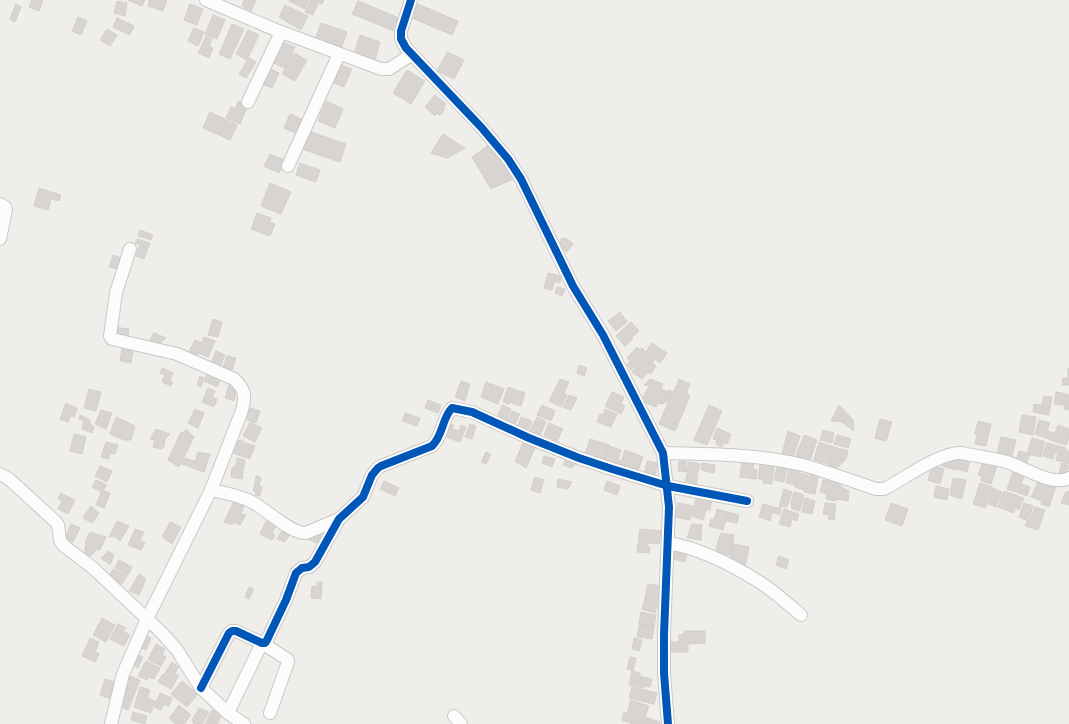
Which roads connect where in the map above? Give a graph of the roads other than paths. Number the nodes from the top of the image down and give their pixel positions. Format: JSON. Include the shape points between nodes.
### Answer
{"nodes":[{"id":1,"x":206,"y":0,"type":"edge"},
{"id":2,"x":411,"y":0,"type":"edge"},
{"id":3,"x":281,"y":32,"type":"junction"},
{"id":4,"x":339,"y":54,"type":"junction"},
{"id":5,"x":412,"y":55,"type":"junction"},
{"id":6,"x":248,"y":102,"type":"dead end"},
{"id":7,"x":288,"y":166,"type":"dead end"},
{"id":8,"x":0,"y":204,"type":"edge"},
{"id":9,"x":0,"y":239,"type":"edge"},
{"id":10,"x":130,"y":249,"type":"dead end"},
{"id":11,"x":662,"y":453,"type":"junction"},
{"id":12,"x":0,"y":474,"type":"edge"},
{"id":13,"x":1069,"y":478,"type":"edge"},
{"id":14,"x":668,"y":486,"type":"junction"},
{"id":15,"x":211,"y":490,"type":"junction"},
{"id":16,"x":747,"y":501,"type":"dead end"},
{"id":17,"x":339,"y":519,"type":"junction"},
{"id":18,"x":668,"y":543,"type":"junction"},
{"id":19,"x":801,"y":615,"type":"dead end"},
{"id":20,"x":146,"y":619,"type":"junction"},
{"id":21,"x":262,"y":643,"type":"junction"},
{"id":22,"x":201,"y":688,"type":"junction"},
{"id":23,"x":228,"y":713,"type":"junction"},
{"id":24,"x":270,"y":713,"type":"dead end"},
{"id":25,"x":111,"y":724,"type":"edge"},
{"id":26,"x":244,"y":724,"type":"edge"},
{"id":27,"x":668,"y":724,"type":"edge"}],
"edges":[{"from":1,"to":3,"type":"street"},
{"from":2,"to":5,"type":"street","via":[[401,39]]},
{"from":3,"to":4,"type":"street"},
{"from":3,"to":6,"type":"street"},
{"from":4,"to":5,"type":"street","via":[[385,69]]},
{"from":4,"to":7,"type":"street"},
{"from":5,"to":11,"type":"street","via":[[481,127],[521,179]]},
{"from":8,"to":9,"type":"street","via":[[6,210]]},
{"from":10,"to":15,"type":"street","via":[[116,293],[112,339],[177,354],[234,379],[244,392],[242,413]]},
{"from":11,"to":13,"type":"street","via":[[730,454],[803,465],[876,489],[888,487],[931,462],[956,452],[1007,462],[1054,480]]},
{"from":11,"to":14,"type":"street"},
{"from":12,"to":20,"type":"street","via":[[56,522],[63,545],[93,568]]},
{"from":14,"to":16,"type":"street"},
{"from":14,"to":17,"type":"street","via":[[579,458],[472,412],[452,408],[432,446],[378,468],[364,497]]},
{"from":14,"to":18,"type":"street"},
{"from":15,"to":17,"type":"street","via":[[242,496],[302,533]]},
{"from":15,"to":20,"type":"street"},
{"from":17,"to":21,"type":"street","via":[[315,562],[296,573],[267,640]]},
{"from":18,"to":19,"type":"street","via":[[682,545],[729,565],[762,584]]},
{"from":18,"to":27,"type":"street","via":[[664,673]]},
{"from":20,"to":22,"type":"street","via":[[177,650]]},
{"from":20,"to":25,"type":"street","via":[[123,674]]},
{"from":21,"to":22,"type":"street","via":[[236,632],[229,633]]},
{"from":21,"to":23,"type":"street"},
{"from":21,"to":24,"type":"street","via":[[288,662]]},
{"from":22,"to":23,"type":"street"},
{"from":23,"to":26,"type":"street"}]}
